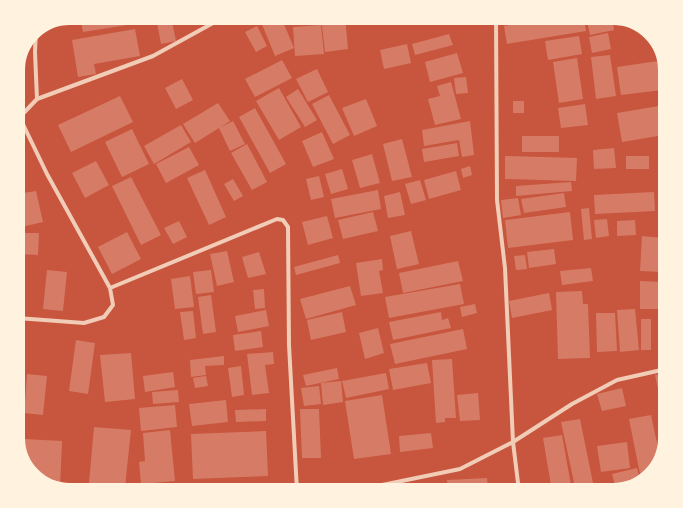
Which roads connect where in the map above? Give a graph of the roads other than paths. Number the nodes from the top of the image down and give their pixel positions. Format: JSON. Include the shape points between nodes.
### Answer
{"nodes":[{"id":1,"x":211,"y":24,"type":"edge"},
{"id":2,"x":496,"y":24,"type":"edge"},
{"id":3,"x":36,"y":39,"type":"edge"},
{"id":4,"x":38,"y":99,"type":"junction"},
{"id":5,"x":24,"y":113,"type":"edge"},
{"id":6,"x":24,"y":130,"type":"edge"},
{"id":7,"x":110,"y":288,"type":"junction"},
{"id":8,"x":24,"y":318,"type":"edge"},
{"id":9,"x":659,"y":371,"type":"edge"},
{"id":10,"x":513,"y":442,"type":"junction"},
{"id":11,"x":297,"y":484,"type":"edge"},
{"id":12,"x":387,"y":484,"type":"edge"},
{"id":13,"x":518,"y":484,"type":"edge"}],
"edges":[{"from":1,"to":4,"type":"street","via":[[153,56]]},
{"from":2,"to":10,"type":"street","via":[[497,200],[504,268]]},
{"from":3,"to":4,"type":"street"},
{"from":4,"to":5,"type":"street"},
{"from":6,"to":7,"type":"street"},
{"from":7,"to":8,"type":"street","via":[[113,305],[104,317],[84,322]]},
{"from":7,"to":11,"type":"street","via":[[277,219],[284,220],[288,227],[289,345]]},
{"from":9,"to":10,"type":"street","via":[[617,380],[572,404]]},
{"from":10,"to":12,"type":"street","via":[[460,469]]},
{"from":10,"to":13,"type":"street"}]}
